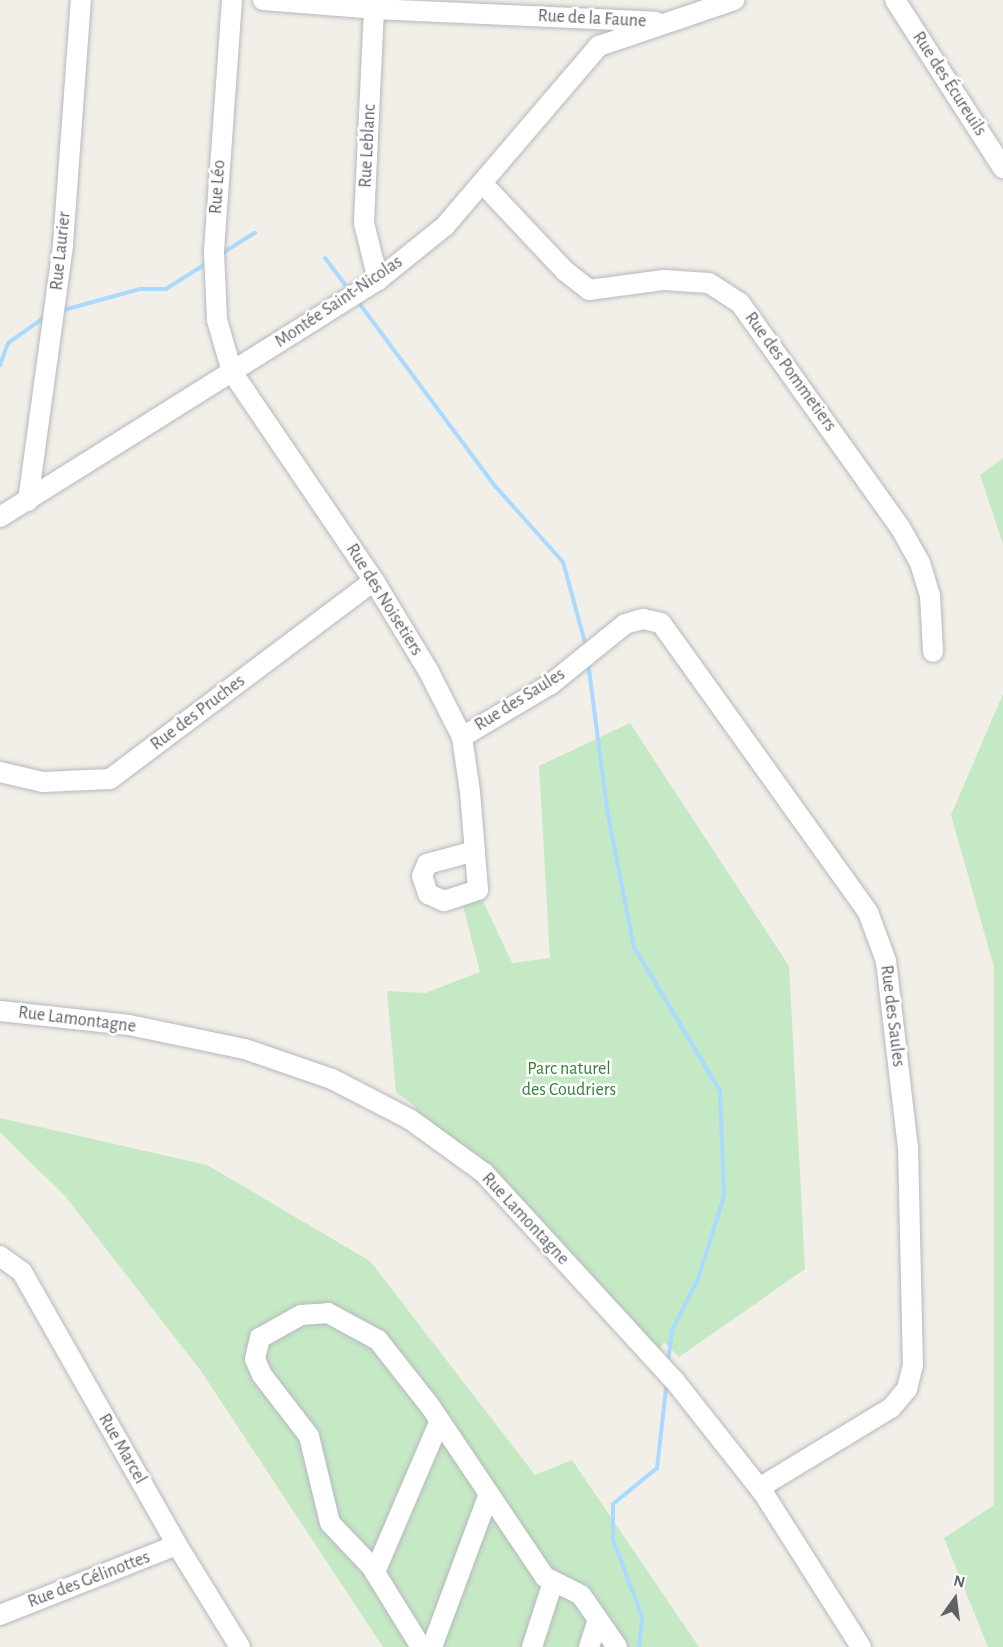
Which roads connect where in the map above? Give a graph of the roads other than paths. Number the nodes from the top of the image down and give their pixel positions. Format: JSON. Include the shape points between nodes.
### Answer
{"nodes":[{"id":1,"x":81,"y":0,"type":"edge"},
{"id":2,"x":232,"y":0,"type":"edge"},
{"id":3,"x":263,"y":0,"type":"edge"},
{"id":4,"x":734,"y":0,"type":"edge"},
{"id":5,"x":895,"y":0,"type":"edge"},
{"id":6,"x":374,"y":9,"type":"junction"},
{"id":7,"x":669,"y":22,"type":"junction"},
{"id":8,"x":1003,"y":168,"type":"edge"},
{"id":9,"x":483,"y":184,"type":"junction"},
{"id":10,"x":378,"y":280,"type":"junction"},
{"id":11,"x":232,"y":372,"type":"junction"},
{"id":12,"x":28,"y":501,"type":"junction"},
{"id":13,"x":0,"y":517,"type":"edge"},
{"id":14,"x":374,"y":581,"type":"junction"},
{"id":15,"x":933,"y":652,"type":"dead end"},
{"id":16,"x":462,"y":736,"type":"junction"},
{"id":17,"x":0,"y":772,"type":"edge"},
{"id":18,"x":474,"y":851,"type":"dead end"},
{"id":19,"x":0,"y":1011,"type":"edge"},
{"id":20,"x":0,"y":1256,"type":"edge"},
{"id":21,"x":440,"y":1420,"type":"junction"},
{"id":22,"x":759,"y":1488,"type":"junction"},
{"id":23,"x":489,"y":1494,"type":"junction"},
{"id":24,"x":177,"y":1545,"type":"junction"},
{"id":25,"x":375,"y":1572,"type":"junction"},
{"id":26,"x":553,"y":1582,"type":"junction"},
{"id":27,"x":0,"y":1615,"type":"edge"},
{"id":28,"x":598,"y":1619,"type":"junction"},
{"id":29,"x":240,"y":1647,"type":"edge"},
{"id":30,"x":421,"y":1647,"type":"edge"},
{"id":31,"x":432,"y":1647,"type":"edge"},
{"id":32,"x":532,"y":1647,"type":"edge"},
{"id":33,"x":590,"y":1647,"type":"edge"},
{"id":34,"x":617,"y":1647,"type":"edge"},
{"id":35,"x":861,"y":1647,"type":"edge"}],
"edges":[{"from":1,"to":12,"type":"street","name":"Rue Laurier","via":[[63,244]]},
{"from":2,"to":11,"type":"street","name":"Rue Léo","via":[[214,253],[217,320]]},
{"from":3,"to":6,"type":"street","name":"Rue de la Faune"},
{"from":4,"to":7,"type":"street","name":"Montée Saint-Nicolas"},
{"from":5,"to":8,"type":"street","name":"Rue des Écureuils"},
{"from":6,"to":7,"type":"street","name":"Rue de la Faune"},
{"from":6,"to":10,"type":"street","name":"Rue Leblanc","via":[[364,223]]},
{"from":7,"to":9,"type":"street","name":"Montée Saint-Nicolas","via":[[599,46]]},
{"from":9,"to":10,"type":"street","name":"Montée Saint-Nicolas","via":[[445,226]]},
{"from":9,"to":15,"type":"street","name":"Rue des Pommetiers","via":[[588,290],[664,280],[709,283],[740,303],[900,527],[920,563],[930,596]]},
{"from":10,"to":11,"type":"street","name":"Montée Saint-Nicolas"},
{"from":11,"to":12,"type":"street","name":"Montée Saint-Nicolas"},
{"from":11,"to":14,"type":"street","name":"Rue des Noisetiers"},
{"from":12,"to":13,"type":"street","name":"Montée Saint-Nicolas"},
{"from":14,"to":16,"type":"street","name":"Rue des Noisetiers","via":[[428,670]]},
{"from":14,"to":17,"type":"street","name":"Rue des Pruches","via":[[110,779],[42,782]]},
{"from":16,"to":18,"type":"street","name":"Rue des Noisetiers"},
{"from":16,"to":22,"type":"street","name":"Rue des Saules","via":[[551,684],[626,624],[643,619],[661,622],[868,912],[886,961],[908,1148],[913,1365],[907,1389],[891,1408]]},
{"from":19,"to":22,"type":"street","name":"Rue Lamontagne","via":[[129,1024],[245,1049],[332,1079],[411,1120],[484,1173],[674,1380]]},
{"from":20,"to":24,"type":"street","name":"Rue Marcel","via":[[22,1272]]},
{"from":21,"to":23,"type":"street"},
{"from":21,"to":25,"type":"street"},
{"from":21,"to":25,"type":"street","via":[[378,1340],[328,1313],[301,1315],[260,1338],[255,1347],[262,1375],[309,1436],[330,1523]]},
{"from":22,"to":35,"type":"street","name":"Rue Lamontagne"},
{"from":23,"to":26,"type":"street"},
{"from":23,"to":31,"type":"street"},
{"from":24,"to":27,"type":"street","name":"Rue des Gélinottes"},
{"from":24,"to":29,"type":"street","name":"Rue Marcel"},
{"from":25,"to":30,"type":"street"},
{"from":26,"to":28,"type":"street","via":[[581,1595]]},
{"from":26,"to":32,"type":"street"},
{"from":28,"to":33,"type":"street"},
{"from":28,"to":34,"type":"street"}]}
